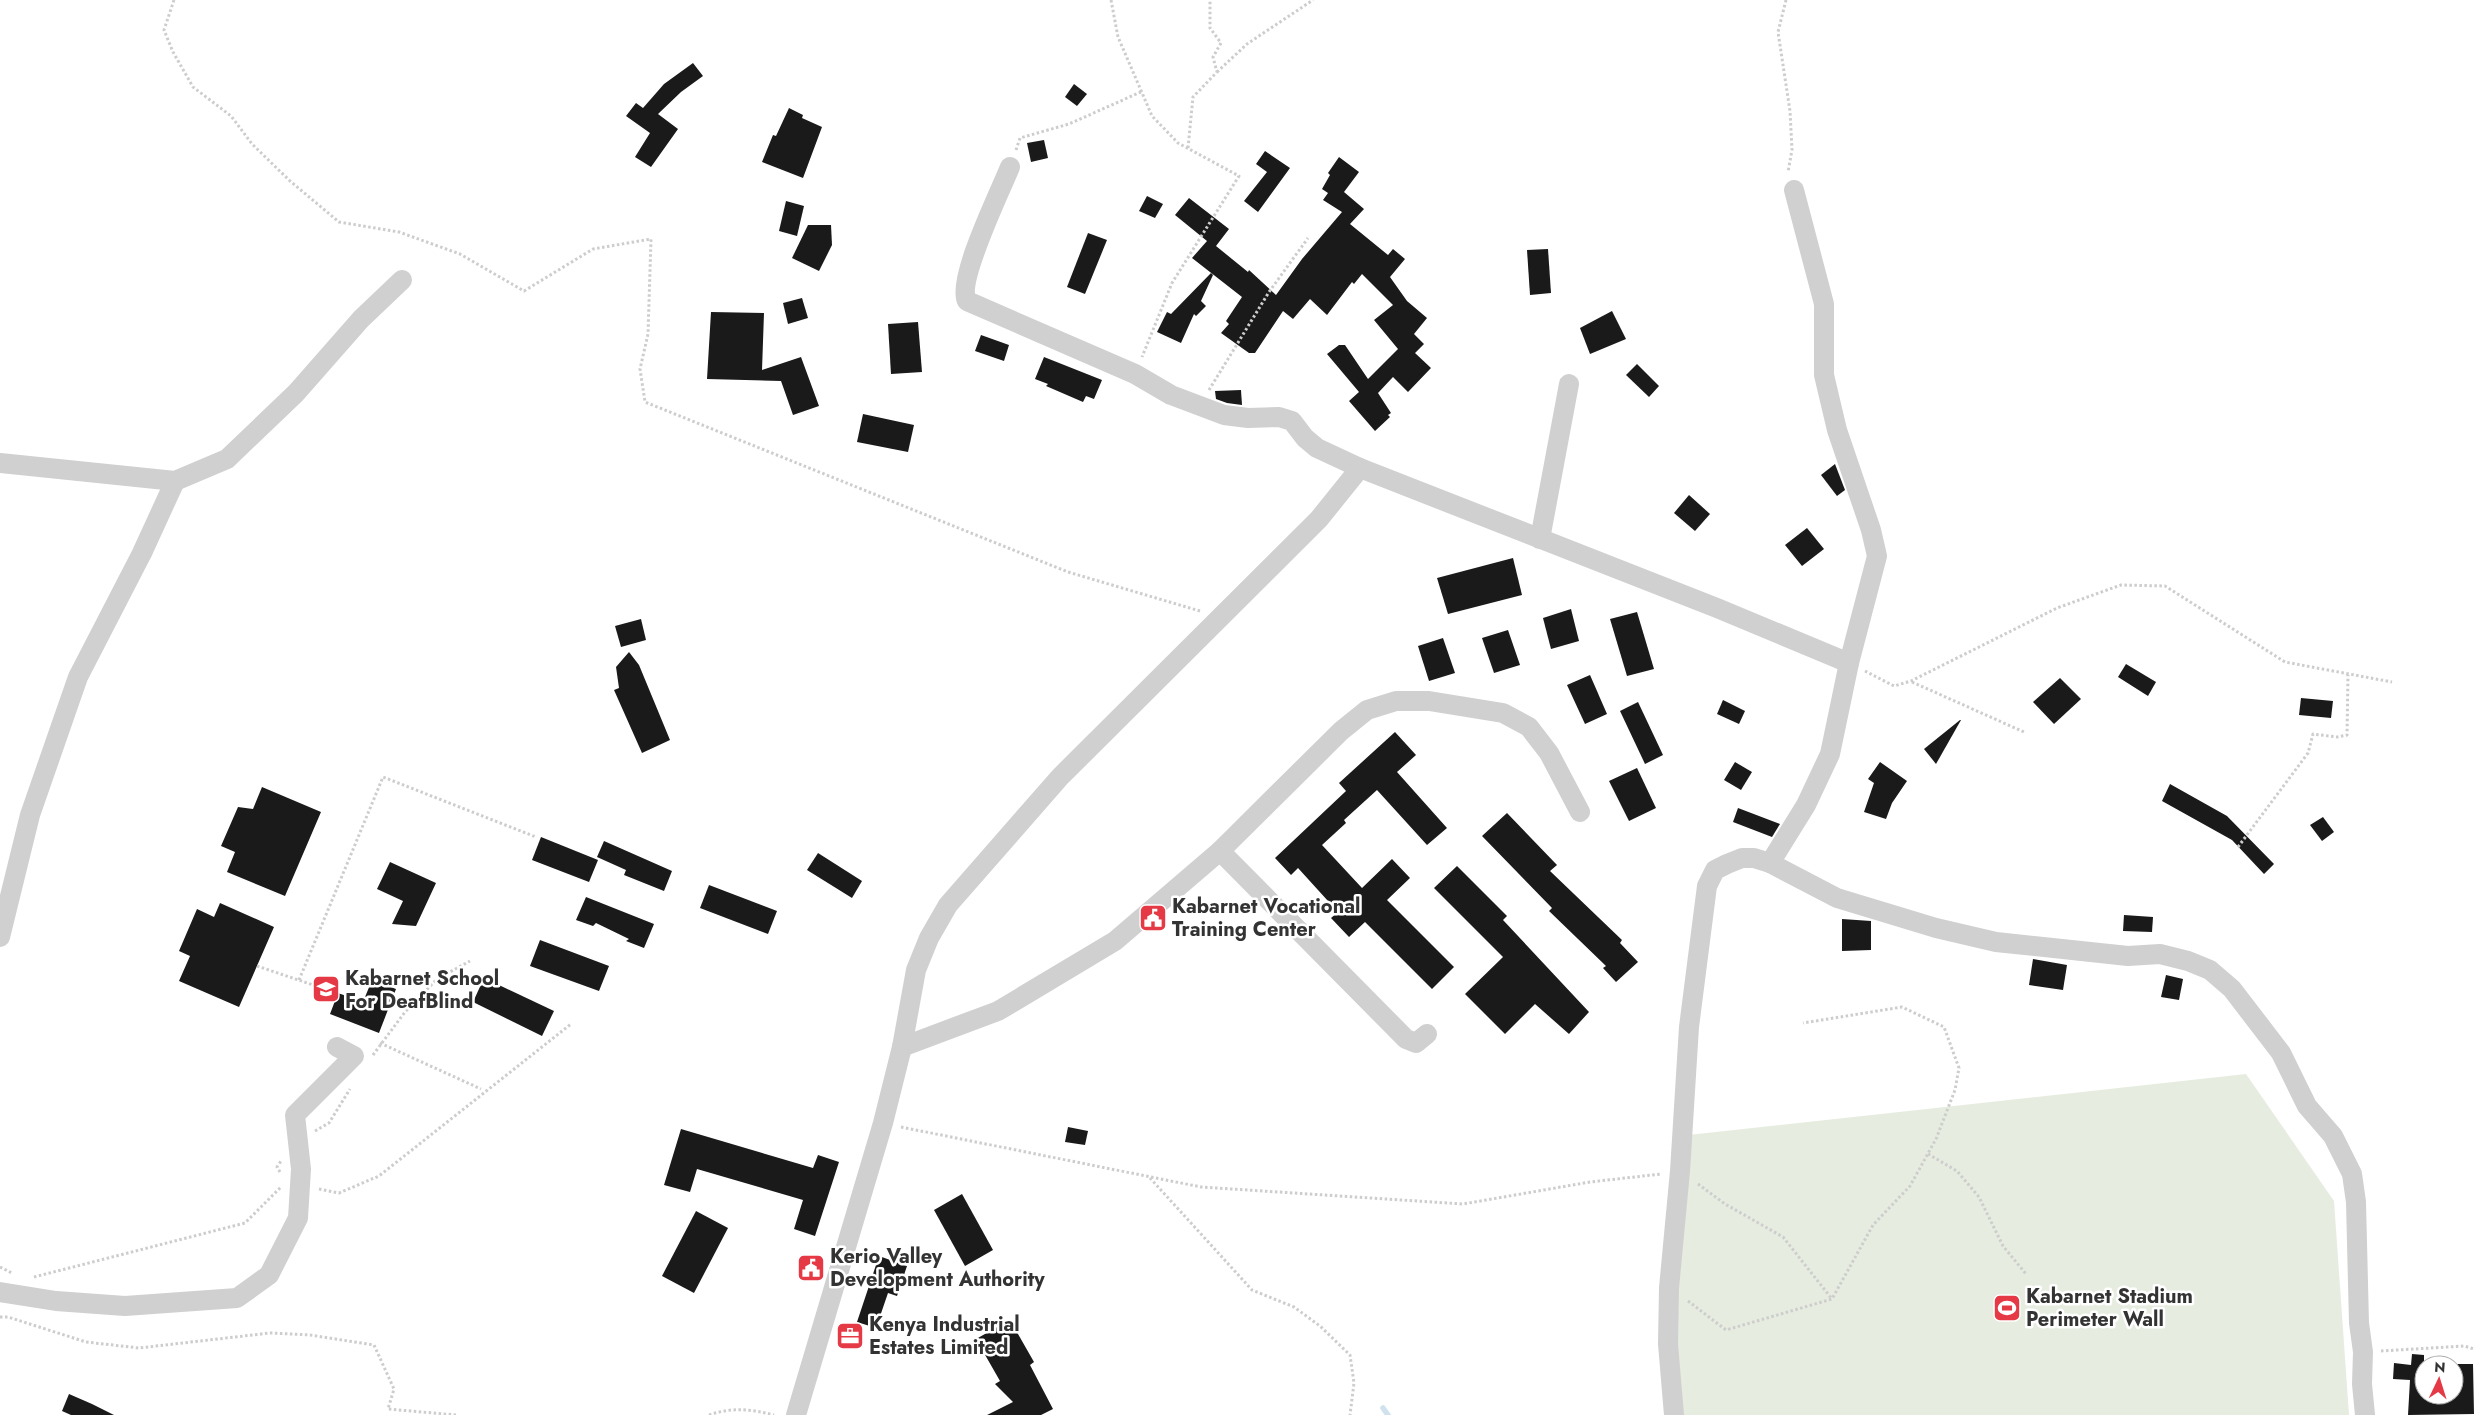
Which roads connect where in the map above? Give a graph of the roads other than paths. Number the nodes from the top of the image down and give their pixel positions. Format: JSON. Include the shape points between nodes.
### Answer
{"nodes":[{"id":1,"x":1010,"y":167,"type":"road end"},
{"id":2,"x":1794,"y":190,"type":"road end"},
{"id":3,"x":402,"y":280,"type":"dead end"},
{"id":4,"x":1569,"y":384,"type":"dead end"},
{"id":5,"x":0,"y":463,"type":"edge"},
{"id":6,"x":1360,"y":468,"type":"junction"},
{"id":7,"x":175,"y":481,"type":"junction"},
{"id":8,"x":1540,"y":539,"type":"junction"},
{"id":9,"x":1849,"y":662,"type":"junction"},
{"id":10,"x":1580,"y":812,"type":"dead end"},
{"id":11,"x":1220,"y":851,"type":"junction"},
{"id":12,"x":1770,"y":863,"type":"junction"},
{"id":13,"x":0,"y":937,"type":"edge"},
{"id":14,"x":1427,"y":1034,"type":"dead end"},
{"id":15,"x":337,"y":1047,"type":"dead end"},
{"id":16,"x":902,"y":1047,"type":"junction"},
{"id":17,"x":0,"y":1292,"type":"edge"},
{"id":18,"x":796,"y":1415,"type":"edge"},
{"id":19,"x":1674,"y":1415,"type":"edge"},
{"id":20,"x":2365,"y":1415,"type":"edge"}],
"edges":[{"from":1,"to":6,"type":"street","via":[[970,264],[964,287],[967,301],[1135,374],[1171,395],[1224,415],[1279,417],[1292,421],[1318,448]]},
{"from":2,"to":9,"type":"street","via":[[1824,304],[1824,374],[1837,430],[1871,530],[1876,556]]},
{"from":3,"to":7,"type":"street","via":[[361,319],[296,393],[227,460]]},
{"from":4,"to":8,"type":"street"},
{"from":5,"to":7,"type":"street"},
{"from":6,"to":8,"type":"street"},
{"from":6,"to":16,"type":"street","via":[[1319,519],[1060,777],[948,905],[916,970]]},
{"from":7,"to":13,"type":"street","via":[[78,677],[30,815]]},
{"from":8,"to":9,"type":"street"},
{"from":9,"to":12,"type":"street","via":[[1830,754],[1806,805]]},
{"from":10,"to":11,"type":"street","via":[[1549,753],[1529,727],[1503,713],[1462,705],[1429,700],[1396,702],[1367,710],[1340,731]]},
{"from":11,"to":14,"type":"street","via":[[1406,1039],[1416,1043]]},
{"from":11,"to":16,"type":"street","via":[[1115,941],[998,1010]]},
{"from":12,"to":19,"type":"street","via":[[1742,858],[1715,870],[1707,886],[1688,1026],[1680,1171],[1669,1288],[1668,1344]]},
{"from":12,"to":20,"type":"street","via":[[1837,898],[1936,928],[1996,942],[2128,956],[2160,954],[2210,970],[2232,989],[2281,1053],[2307,1106],[2333,1136],[2352,1174]]},
{"from":15,"to":17,"type":"street","via":[[354,1056],[295,1115],[301,1169],[298,1218],[269,1275],[237,1298],[125,1306],[56,1301]]},
{"from":16,"to":18,"type":"street","via":[[884,1123]]}]}
